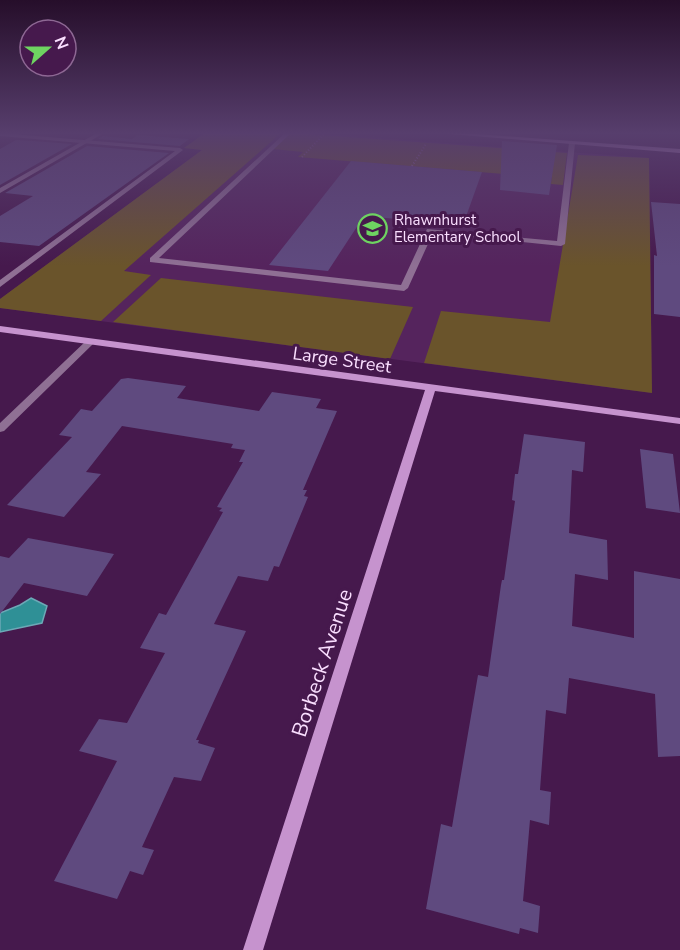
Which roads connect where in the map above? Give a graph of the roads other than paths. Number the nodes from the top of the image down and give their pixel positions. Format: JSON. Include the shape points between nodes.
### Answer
{"nodes":[{"id":1,"x":24,"y":177,"type":"edge"},
{"id":2,"x":143,"y":177,"type":"edge"},
{"id":3,"x":241,"y":177,"type":"edge"},
{"id":4,"x":568,"y":177,"type":"edge"},
{"id":5,"x":0,"y":191,"type":"edge"},
{"id":6,"x":0,"y":284,"type":"edge"},
{"id":7,"x":0,"y":329,"type":"edge"},
{"id":8,"x":90,"y":342,"type":"junction"},
{"id":9,"x":430,"y":388,"type":"junction"},
{"id":10,"x":680,"y":421,"type":"edge"},
{"id":11,"x":0,"y":429,"type":"edge"},
{"id":12,"x":253,"y":950,"type":"edge"}],
"edges":[{"from":1,"to":5,"type":"street"},
{"from":2,"to":6,"type":"street"},
{"from":3,"to":4,"type":"street","via":[[153,260],[404,288],[430,231],[561,244]]},
{"from":7,"to":8,"type":"street","name":"Large Street"},
{"from":8,"to":9,"type":"street","name":"Large Street"},
{"from":8,"to":11,"type":"street"},
{"from":9,"to":10,"type":"street","name":"Large Street"},
{"from":9,"to":12,"type":"street","name":"Borbeck Avenue"}]}
